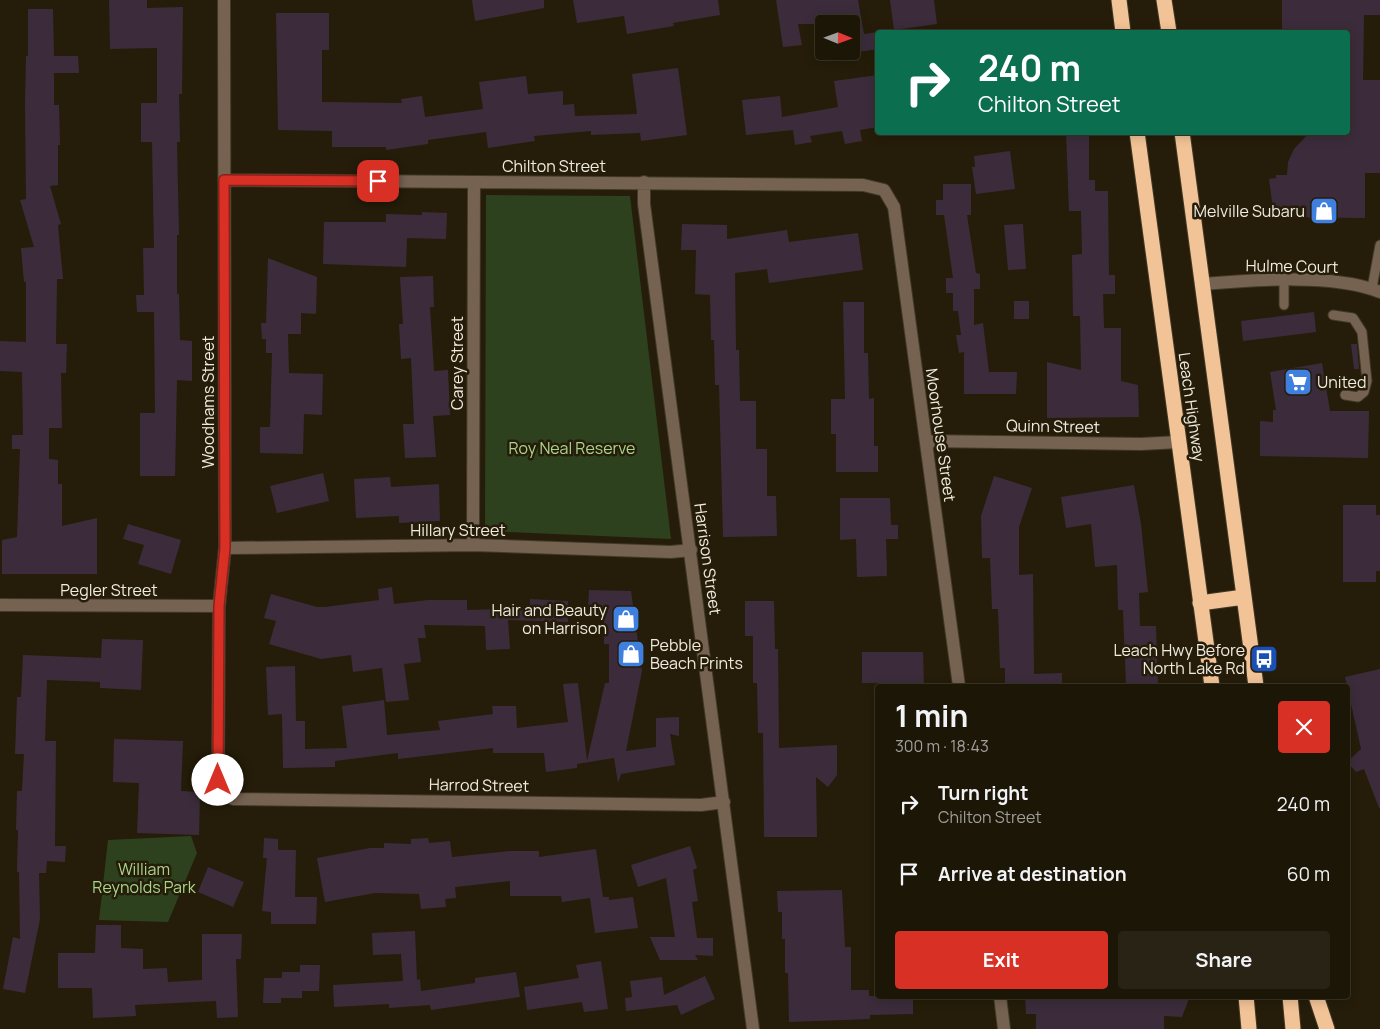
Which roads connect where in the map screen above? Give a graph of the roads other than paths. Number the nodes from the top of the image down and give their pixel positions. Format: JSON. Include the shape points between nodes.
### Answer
{"nodes":[{"id":1,"x":224,"y":0,"type":"edge"},
{"id":2,"x":1119,"y":0,"type":"edge"},
{"id":3,"x":1164,"y":0,"type":"edge"},
{"id":4,"x":1123,"y":30,"type":"edge"},
{"id":5,"x":1169,"y":30,"type":"edge"},
{"id":6,"x":1137,"y":135,"type":"edge"},
{"id":7,"x":1182,"y":135,"type":"edge"},
{"id":8,"x":224,"y":180,"type":"junction"},
{"id":9,"x":474,"y":182,"type":"junction"},
{"id":10,"x":644,"y":182,"type":"junction"},
{"id":11,"x":884,"y":190,"type":"joint"},
{"id":12,"x":1380,"y":245,"type":"edge"},
{"id":13,"x":1284,"y":280,"type":"junction"},
{"id":14,"x":1202,"y":284,"type":"junction"},
{"id":15,"x":1376,"y":290,"type":"edge"},
{"id":16,"x":1284,"y":305,"type":"dead end"},
{"id":17,"x":1333,"y":315,"type":"dead end"},
{"id":18,"x":1345,"y":395,"type":"dead end"},
{"id":19,"x":926,"y":441,"type":"junction"},
{"id":20,"x":1179,"y":442,"type":"junction"},
{"id":21,"x":473,"y":545,"type":"junction"},
{"id":22,"x":225,"y":548,"type":"junction"},
{"id":23,"x":691,"y":550,"type":"junction"},
{"id":24,"x":1244,"y":597,"type":"junction"},
{"id":25,"x":1200,"y":603,"type":"junction"},
{"id":26,"x":0,"y":605,"type":"edge"},
{"id":27,"x":219,"y":606,"type":"junction"},
{"id":28,"x":959,"y":684,"type":"edge"},
{"id":29,"x":1212,"y":684,"type":"edge"},
{"id":30,"x":1256,"y":684,"type":"edge"},
{"id":31,"x":233,"y":798,"type":"joint"},
{"id":32,"x":724,"y":802,"type":"junction"},
{"id":33,"x":1000,"y":999,"type":"edge"},
{"id":34,"x":1246,"y":999,"type":"edge"},
{"id":35,"x":1290,"y":999,"type":"edge"},
{"id":36,"x":1317,"y":999,"type":"edge"},
{"id":37,"x":1244,"y":1026,"type":"edge"},
{"id":38,"x":753,"y":1029,"type":"edge"},
{"id":39,"x":1004,"y":1029,"type":"edge"},
{"id":40,"x":1293,"y":1029,"type":"edge"},
{"id":41,"x":1328,"y":1029,"type":"edge"}],
"edges":[{"from":1,"to":8,"type":"street","name":"Woodhams Street"},
{"from":2,"to":4,"type":"highway"},
{"from":3,"to":5,"type":"highway"},
{"from":6,"to":20,"type":"highway","name":"Leach Highway"},
{"from":7,"to":14,"type":"highway","name":"Leach Highway"},
{"from":8,"to":9,"type":"street","name":"Chilton Street"},
{"from":8,"to":22,"type":"street","name":"Woodhams Street"},
{"from":9,"to":10,"type":"street","name":"Chilton Street"},
{"from":9,"to":21,"type":"street","name":"Carey Street"},
{"from":10,"to":11,"type":"street","name":"Chilton Street","via":[[863,185]]},
{"from":10,"to":23,"type":"street","name":"Harrison Street","via":[[644,204]]},
{"from":11,"to":19,"type":"street","name":"Moorhouse Street","via":[[894,207]]},
{"from":12,"to":15,"type":"lane"},
{"from":13,"to":14,"type":"street","name":"Hulme Court"},
{"from":13,"to":15,"type":"street","name":"Hulme Court","via":[[1337,283]]},
{"from":13,"to":16,"type":"lane"},
{"from":14,"to":24,"type":"highway","name":"Leach Highway"},
{"from":17,"to":18,"type":"lane","via":[[1353,318],[1362,332],[1367,381],[1364,392],[1358,397]]},
{"from":19,"to":20,"type":"street","name":"Quinn Street"},
{"from":19,"to":28,"type":"street","name":"Moorhouse Street"},
{"from":20,"to":25,"type":"highway","name":"Leach Highway"},
{"from":21,"to":22,"type":"street","name":"Hillary Street"},
{"from":21,"to":23,"type":"street","name":"Hillary Street"},
{"from":22,"to":27,"type":"street","name":"Woodhams Street"},
{"from":23,"to":32,"type":"street","name":"Harrison Street"},
{"from":24,"to":25,"type":"highway"},
{"from":24,"to":30,"type":"highway","name":"Leach Highway"},
{"from":25,"to":29,"type":"highway","name":"Leach Highway"},
{"from":26,"to":27,"type":"street","name":"Pegler Street"},
{"from":27,"to":31,"type":"street","name":"Woodhams Street","via":[[218,780]]},
{"from":31,"to":32,"type":"street","name":"Harrod Street","via":[[701,805]]},
{"from":32,"to":38,"type":"street","name":"Harrison Street"},
{"from":33,"to":39,"type":"street"},
{"from":34,"to":37,"type":"highway"},
{"from":35,"to":40,"type":"highway"},
{"from":36,"to":41,"type":"highway"}]}
